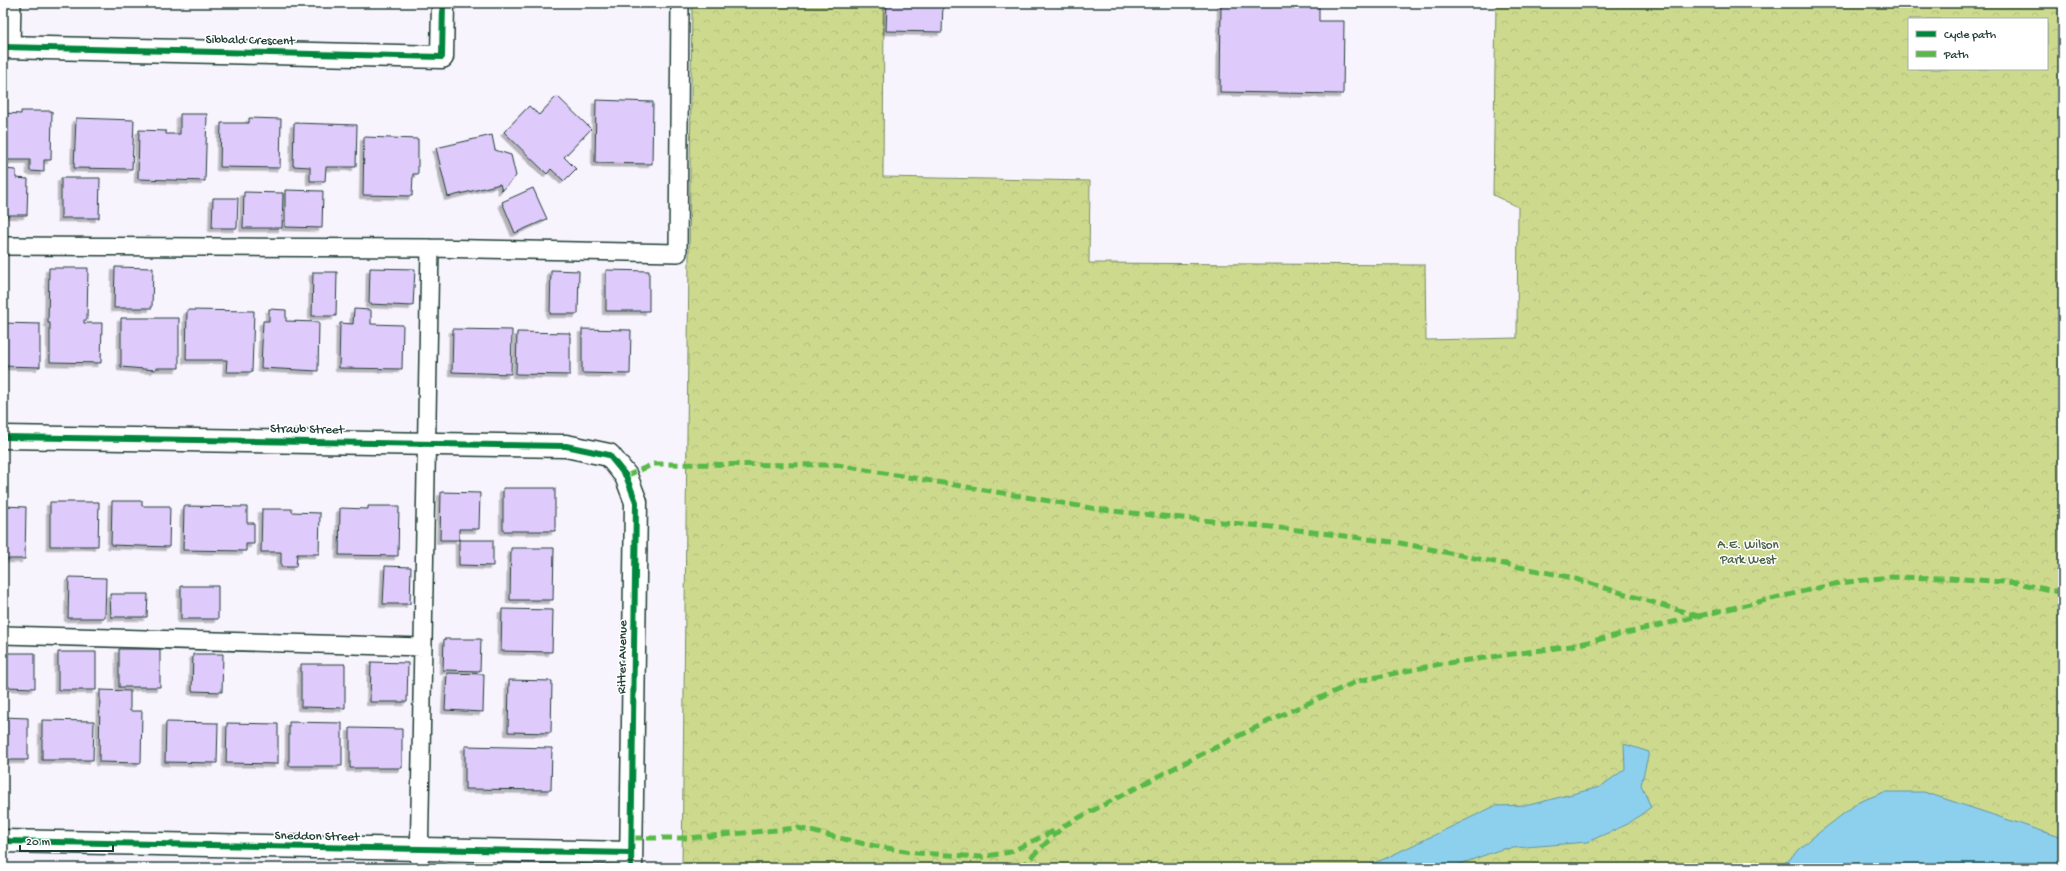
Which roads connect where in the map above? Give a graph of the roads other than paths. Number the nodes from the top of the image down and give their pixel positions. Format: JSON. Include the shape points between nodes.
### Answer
{"nodes":[{"id":1,"x":12,"y":3,"type":"edge"},
{"id":2,"x":443,"y":3,"type":"edge"},
{"id":3,"x":680,"y":3,"type":"edge"},
{"id":4,"x":7,"y":47,"type":"edge"},
{"id":5,"x":3,"y":246,"type":"edge"},
{"id":6,"x":430,"y":248,"type":"junction"},
{"id":7,"x":3,"y":436,"type":"edge"},
{"id":8,"x":427,"y":443,"type":"junction"},
{"id":9,"x":609,"y":455,"type":"joint"},
{"id":10,"x":3,"y":635,"type":"edge"},
{"id":11,"x":423,"y":647,"type":"junction"},
{"id":12,"x":3,"y":842,"type":"edge"},
{"id":13,"x":419,"y":859,"type":"edge"},
{"id":14,"x":631,"y":860,"type":"edge"}],
"edges":[{"from":1,"to":4,"type":"lane"},
{"from":2,"to":4,"type":"street","name":"Sibbald Crescent","via":[[442,57]]},
{"from":3,"to":6,"type":"lane","via":[[678,253]]},
{"from":5,"to":6,"type":"lane"},
{"from":6,"to":8,"type":"lane"},
{"from":7,"to":8,"type":"street","name":"Straub Street"},
{"from":8,"to":9,"type":"street","name":"Straub Street","via":[[566,446]]},
{"from":8,"to":11,"type":"lane"},
{"from":9,"to":14,"type":"street","name":"Ritter Avenue","via":[[626,476],[636,502]]},
{"from":10,"to":11,"type":"lane"},
{"from":11,"to":13,"type":"lane"},
{"from":12,"to":13,"type":"street","name":"Sneddon Street"},
{"from":13,"to":14,"type":"street","name":"Sneddon Street"}]}
